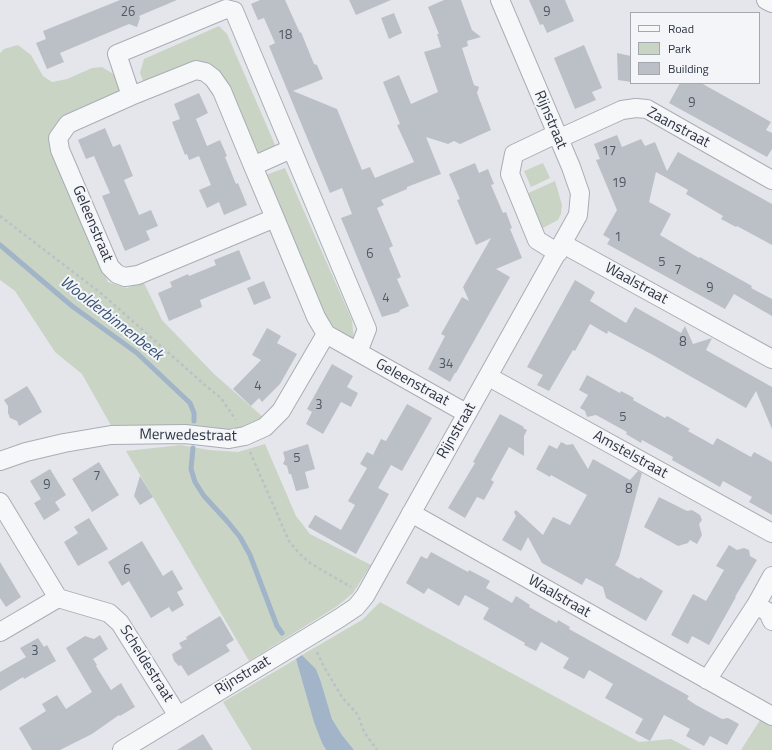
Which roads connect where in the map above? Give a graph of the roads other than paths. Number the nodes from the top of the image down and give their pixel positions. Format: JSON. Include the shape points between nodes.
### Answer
{"nodes":[{"id":1,"x":500,"y":0,"type":"edge"},
{"id":2,"x":766,"y":0,"type":"edge"},
{"id":3,"x":772,"y":3,"type":"edge"},
{"id":4,"x":131,"y":96,"type":"junction"},
{"id":5,"x":557,"y":136,"type":"junction"},
{"id":6,"x":291,"y":149,"type":"junction"},
{"id":7,"x":253,"y":166,"type":"junction"},
{"id":8,"x":772,"y":180,"type":"edge"},
{"id":9,"x":275,"y":218,"type":"junction"},
{"id":10,"x":561,"y":248,"type":"junction"},
{"id":11,"x":326,"y":334,"type":"junction"},
{"id":12,"x":358,"y":352,"type":"junction"},
{"id":13,"x":772,"y":358,"type":"edge"},
{"id":14,"x":489,"y":377,"type":"junction"},
{"id":15,"x":466,"y":413,"type":"junction"},
{"id":16,"x":0,"y":461,"type":"edge"},
{"id":17,"x":0,"y":502,"type":"edge"},
{"id":18,"x":411,"y":513,"type":"junction"},
{"id":19,"x":772,"y":534,"type":"edge"},
{"id":20,"x":772,"y":576,"type":"edge"},
{"id":21,"x":58,"y":598,"type":"junction"},
{"id":22,"x":756,"y":604,"type":"junction"},
{"id":23,"x":772,"y":621,"type":"edge"},
{"id":24,"x":0,"y":632,"type":"edge"},
{"id":25,"x":706,"y":680,"type":"junction"},
{"id":26,"x":178,"y":716,"type":"junction"},
{"id":27,"x":772,"y":716,"type":"edge"},
{"id":28,"x":148,"y":743,"type":"edge"},
{"id":29,"x":122,"y":750,"type":"edge"}],
"edges":[{"from":1,"to":5,"type":"street","name":"Rijnstraat"},
{"from":2,"to":3,"type":"street"},
{"from":4,"to":6,"type":"street","name":"Geleenstraat","via":[[117,54],[226,8],[234,11]]},
{"from":4,"to":7,"type":"street","name":"Geleenstraat","via":[[196,70],[205,72],[213,78],[222,92]]},
{"from":4,"to":9,"type":"street","name":"Geleenstraat","via":[[68,124],[58,138],[66,165],[110,267],[117,274],[126,277],[138,275]]},
{"from":5,"to":8,"type":"street","name":"Zaanstraat","via":[[622,110],[647,109]]},
{"from":5,"to":10,"type":"street","name":"Rijnstraat","via":[[580,193],[578,215]]},
{"from":5,"to":10,"type":"street","name":"Zaanstraat","via":[[514,154],[510,174],[537,240]]},
{"from":6,"to":7,"type":"street"},
{"from":6,"to":12,"type":"street","name":"Geleenstraat","via":[[367,330]]},
{"from":7,"to":9,"type":"street","name":"Geleenstraat"},
{"from":9,"to":11,"type":"street","name":"Geleenstraat","via":[[316,317]]},
{"from":10,"to":13,"type":"street","name":"Waalstraat"},
{"from":10,"to":14,"type":"street","name":"Rijnstraat"},
{"from":11,"to":12,"type":"street","name":"Geleenstraat"},
{"from":11,"to":16,"type":"street","name":"Merwedestraat","via":[[282,411],[265,426],[245,436],[229,439],[185,434],[110,435],[41,448]]},
{"from":12,"to":15,"type":"street","name":"Geleenstraat"},
{"from":14,"to":15,"type":"street","name":"Rijnstraat"},
{"from":14,"to":19,"type":"street","name":"Amstelstraat"},
{"from":15,"to":18,"type":"street","name":"Rijnstraat"},
{"from":17,"to":21,"type":"street"},
{"from":18,"to":25,"type":"street","name":"Waalstraat"},
{"from":18,"to":26,"type":"street","name":"Rijnstraat","via":[[365,596],[356,606]]},
{"from":20,"to":22,"type":"street"},
{"from":21,"to":24,"type":"street"},
{"from":21,"to":26,"type":"street","name":"Scheldestraat","via":[[109,613],[120,623]]},
{"from":22,"to":23,"type":"street","via":[[768,612]]},
{"from":22,"to":25,"type":"street"},
{"from":25,"to":27,"type":"street","name":"Waalstraat"},
{"from":26,"to":28,"type":"street","name":"Rijnstraat"},
{"from":28,"to":29,"type":"street","name":"Rijnstraat"}]}
